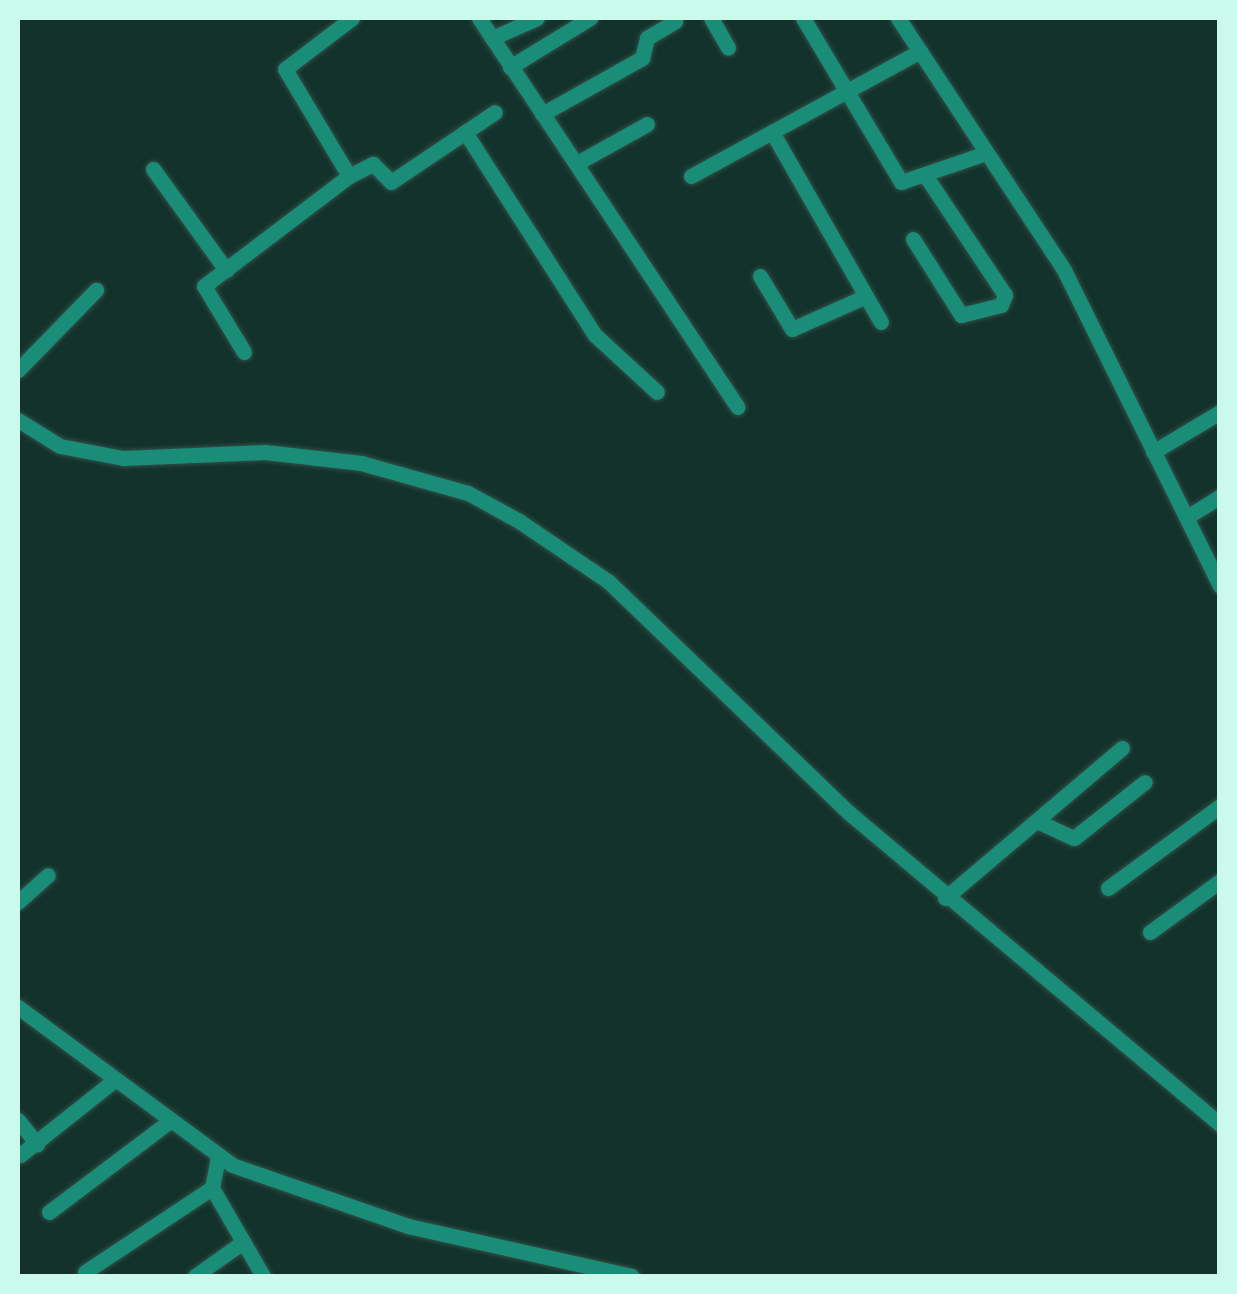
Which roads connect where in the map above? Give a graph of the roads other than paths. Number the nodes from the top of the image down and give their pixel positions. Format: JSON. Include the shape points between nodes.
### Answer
{"nodes":[{"id":1,"x":352,"y":18,"type":"edge"},
{"id":2,"x":479,"y":18,"type":"edge"},
{"id":3,"x":537,"y":18,"type":"edge"},
{"id":4,"x":590,"y":18,"type":"edge"},
{"id":5,"x":711,"y":18,"type":"edge"},
{"id":6,"x":803,"y":18,"type":"edge"},
{"id":7,"x":898,"y":18,"type":"edge"},
{"id":8,"x":675,"y":22,"type":"dead end"},
{"id":9,"x":573,"y":23,"type":"edge"},
{"id":10,"x":492,"y":38,"type":"junction"},
{"id":11,"x":728,"y":47,"type":"dead end"},
{"id":12,"x":920,"y":50,"type":"junction"},
{"id":13,"x":510,"y":67,"type":"junction"},
{"id":14,"x":848,"y":89,"type":"junction"},
{"id":15,"x":495,"y":112,"type":"dead end"},
{"id":16,"x":542,"y":114,"type":"junction"},
{"id":17,"x":647,"y":124,"type":"dead end"},
{"id":18,"x":464,"y":132,"type":"junction"},
{"id":19,"x":772,"y":132,"type":"junction"},
{"id":20,"x":986,"y":152,"type":"junction"},
{"id":21,"x":577,"y":162,"type":"junction"},
{"id":22,"x":152,"y":168,"type":"dead end"},
{"id":23,"x":350,"y":176,"type":"junction"},
{"id":24,"x":692,"y":176,"type":"dead end"},
{"id":25,"x":927,"y":178,"type":"junction"},
{"id":26,"x":913,"y":239,"type":"dead end"},
{"id":27,"x":226,"y":270,"type":"junction"},
{"id":28,"x":760,"y":276,"type":"dead end"},
{"id":29,"x":96,"y":290,"type":"dead end"},
{"id":30,"x":866,"y":296,"type":"junction"},
{"id":31,"x":882,"y":322,"type":"dead end"},
{"id":32,"x":244,"y":352,"type":"dead end"},
{"id":33,"x":18,"y":370,"type":"edge"},
{"id":34,"x":657,"y":392,"type":"dead end"},
{"id":35,"x":737,"y":408,"type":"dead end"},
{"id":36,"x":1220,"y":412,"type":"edge"},
{"id":37,"x":18,"y":420,"type":"edge"},
{"id":38,"x":1152,"y":452,"type":"junction"},
{"id":39,"x":1220,"y":496,"type":"edge"},
{"id":40,"x":1187,"y":517,"type":"junction"},
{"id":41,"x":1219,"y":581,"type":"edge"},
{"id":42,"x":1122,"y":748,"type":"dead end"},
{"id":43,"x":1145,"y":782,"type":"dead end"},
{"id":44,"x":1220,"y":806,"type":"edge"},
{"id":45,"x":1039,"y":822,"type":"junction"},
{"id":46,"x":48,"y":875,"type":"dead end"},
{"id":47,"x":1220,"y":881,"type":"edge"},
{"id":48,"x":1108,"y":888,"type":"dead end"},
{"id":49,"x":945,"y":898,"type":"junction"},
{"id":50,"x":18,"y":902,"type":"edge"},
{"id":51,"x":1150,"y":932,"type":"dead end"},
{"id":52,"x":18,"y":1008,"type":"edge"},
{"id":53,"x":116,"y":1080,"type":"junction"},
{"id":54,"x":18,"y":1120,"type":"edge"},
{"id":55,"x":172,"y":1120,"type":"junction"},
{"id":56,"x":1220,"y":1124,"type":"edge"},
{"id":57,"x":37,"y":1144,"type":"junction"},
{"id":58,"x":20,"y":1155,"type":"dead end"},
{"id":59,"x":218,"y":1156,"type":"junction"},
{"id":60,"x":212,"y":1188,"type":"junction"},
{"id":61,"x":50,"y":1212,"type":"dead end"},
{"id":62,"x":243,"y":1242,"type":"junction"},
{"id":63,"x":85,"y":1272,"type":"dead end"},
{"id":64,"x":195,"y":1276,"type":"edge"},
{"id":65,"x":263,"y":1276,"type":"edge"},
{"id":66,"x":632,"y":1276,"type":"edge"}],
"edges":[{"from":1,"to":23,"type":"street","via":[[285,69]]},
{"from":2,"to":10,"type":"street"},
{"from":3,"to":10,"type":"street"},
{"from":4,"to":9,"type":"street"},
{"from":5,"to":11,"type":"street"},
{"from":6,"to":14,"type":"street"},
{"from":7,"to":12,"type":"street"},
{"from":8,"to":16,"type":"street","via":[[647,38],[642,58]]},
{"from":9,"to":13,"type":"street"},
{"from":10,"to":13,"type":"street"},
{"from":12,"to":14,"type":"street"},
{"from":12,"to":20,"type":"street"},
{"from":13,"to":16,"type":"street"},
{"from":14,"to":19,"type":"street"},
{"from":14,"to":25,"type":"street","via":[[901,182]]},
{"from":15,"to":18,"type":"street"},
{"from":16,"to":21,"type":"street"},
{"from":17,"to":21,"type":"street"},
{"from":18,"to":23,"type":"street","via":[[391,182],[373,164]]},
{"from":18,"to":34,"type":"street","via":[[595,334]]},
{"from":19,"to":24,"type":"street"},
{"from":19,"to":30,"type":"street"},
{"from":20,"to":25,"type":"street"},
{"from":20,"to":38,"type":"street","via":[[1064,270]]},
{"from":21,"to":35,"type":"street"},
{"from":22,"to":27,"type":"street"},
{"from":23,"to":27,"type":"street"},
{"from":25,"to":26,"type":"street","via":[[1005,296],[1001,306],[962,316]]},
{"from":27,"to":32,"type":"street","via":[[202,292]]},
{"from":28,"to":30,"type":"street","via":[[792,330]]},
{"from":29,"to":33,"type":"street"},
{"from":30,"to":31,"type":"street"},
{"from":36,"to":38,"type":"street"},
{"from":37,"to":49,"type":"street","via":[[60,446],[123,458],[298,455],[468,494],[609,582]]},
{"from":38,"to":40,"type":"street"},
{"from":39,"to":40,"type":"street"},
{"from":40,"to":41,"type":"street"},
{"from":42,"to":45,"type":"street"},
{"from":43,"to":45,"type":"street","via":[[1074,838]]},
{"from":44,"to":48,"type":"street"},
{"from":45,"to":49,"type":"street"},
{"from":46,"to":50,"type":"street"},
{"from":47,"to":51,"type":"street"},
{"from":49,"to":56,"type":"street"},
{"from":52,"to":53,"type":"street"},
{"from":53,"to":55,"type":"street"},
{"from":53,"to":57,"type":"street"},
{"from":54,"to":57,"type":"street"},
{"from":55,"to":59,"type":"street"},
{"from":55,"to":61,"type":"street"},
{"from":57,"to":58,"type":"street"},
{"from":59,"to":60,"type":"street"},
{"from":59,"to":66,"type":"street","via":[[408,1226]]},
{"from":60,"to":62,"type":"street"},
{"from":60,"to":63,"type":"street"},
{"from":62,"to":64,"type":"street"},
{"from":62,"to":65,"type":"street"}]}
